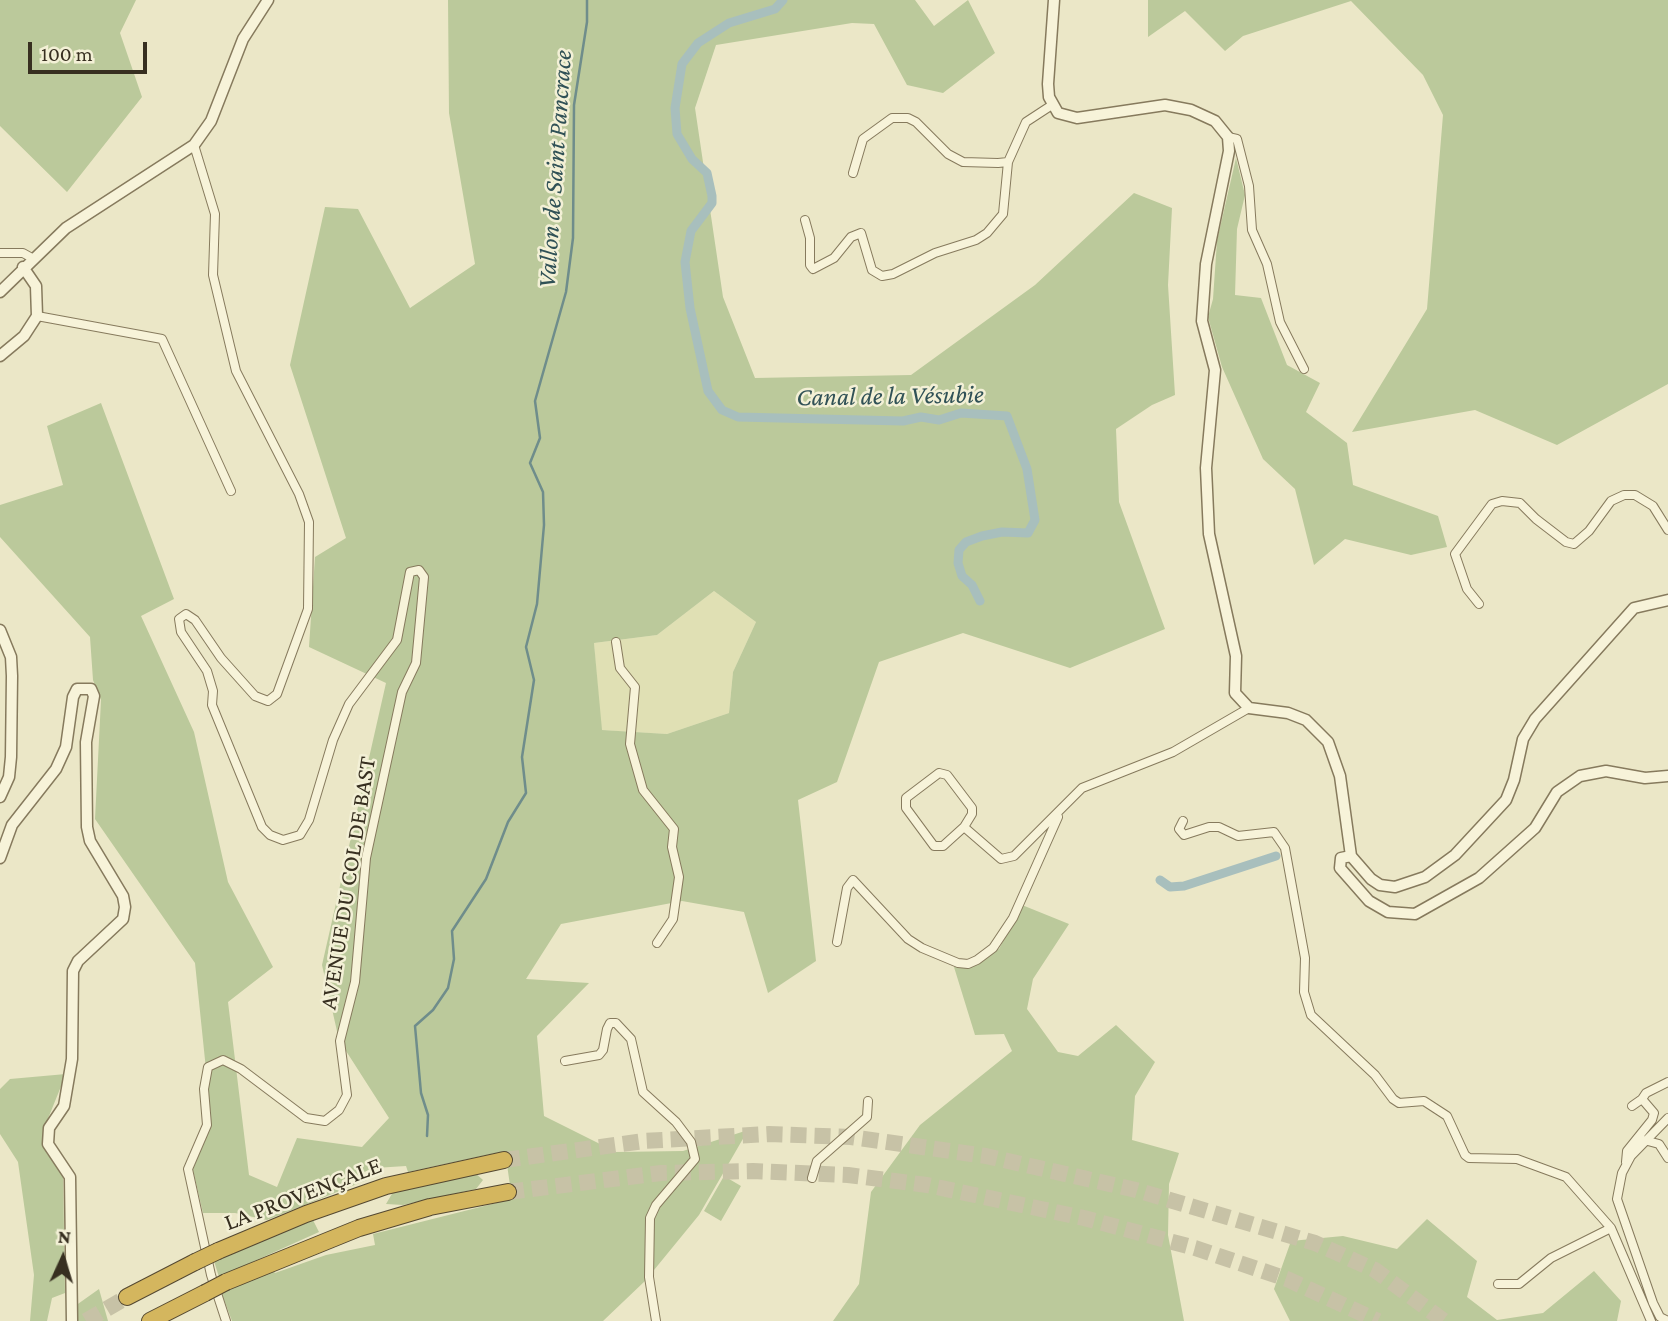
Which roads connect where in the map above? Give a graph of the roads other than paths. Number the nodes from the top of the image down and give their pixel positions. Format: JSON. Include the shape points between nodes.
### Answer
{"nodes":[{"id":1,"x":253,"y":0,"type":"edge"},
{"id":2,"x":1054,"y":0,"type":"edge"},
{"id":3,"x":265,"y":4,"type":"edge"},
{"id":4,"x":1052,"y":105,"type":"junction"},
{"id":5,"x":1228,"y":137,"type":"junction"},
{"id":6,"x":194,"y":145,"type":"junction"},
{"id":7,"x":1008,"y":162,"type":"junction"},
{"id":8,"x":853,"y":173,"type":"dead end"},
{"id":9,"x":805,"y":220,"type":"dead end"},
{"id":10,"x":0,"y":254,"type":"edge"},
{"id":11,"x":32,"y":258,"type":"junction"},
{"id":12,"x":23,"y":267,"type":"junction"},
{"id":13,"x":0,"y":292,"type":"edge"},
{"id":14,"x":37,"y":316,"type":"junction"},
{"id":15,"x":0,"y":356,"type":"edge"},
{"id":16,"x":1304,"y":369,"type":"dead end"},
{"id":17,"x":231,"y":491,"type":"dead end"},
{"id":18,"x":1668,"y":530,"type":"edge"},
{"id":19,"x":1668,"y":600,"type":"edge"},
{"id":20,"x":1479,"y":604,"type":"dead end"},
{"id":21,"x":0,"y":630,"type":"edge"},
{"id":22,"x":616,"y":642,"type":"dead end"},
{"id":23,"x":1249,"y":708,"type":"junction"},
{"id":24,"x":1668,"y":776,"type":"edge"},
{"id":25,"x":0,"y":797,"type":"edge"},
{"id":26,"x":1061,"y":810,"type":"junction"},
{"id":27,"x":1183,"y":821,"type":"dead end"},
{"id":28,"x":964,"y":827,"type":"junction"},
{"id":29,"x":1351,"y":856,"type":"junction"},
{"id":30,"x":0,"y":858,"type":"edge"},
{"id":31,"x":657,"y":943,"type":"dead end"},
{"id":32,"x":837,"y":943,"type":"dead end"},
{"id":33,"x":565,"y":1061,"type":"dead end"},
{"id":34,"x":1668,"y":1082,"type":"edge"},
{"id":35,"x":1642,"y":1099,"type":"junction"},
{"id":36,"x":867,"y":1101,"type":"dead end"},
{"id":37,"x":1633,"y":1106,"type":"dead end"},
{"id":38,"x":1668,"y":1118,"type":"edge"},
{"id":39,"x":1644,"y":1140,"type":"junction"},
{"id":40,"x":1668,"y":1158,"type":"edge"},
{"id":41,"x":504,"y":1160,"type":"tunnel mouth"},
{"id":42,"x":1626,"y":1165,"type":"junction"},
{"id":43,"x":812,"y":1178,"type":"dead end"},
{"id":44,"x":508,"y":1192,"type":"tunnel mouth"},
{"id":45,"x":1611,"y":1228,"type":"junction"},
{"id":46,"x":1498,"y":1284,"type":"dead end"},
{"id":47,"x":127,"y":1297,"type":"tunnel mouth"},
{"id":48,"x":72,"y":1321,"type":"edge"},
{"id":49,"x":150,"y":1321,"type":"edge"},
{"id":50,"x":226,"y":1321,"type":"edge"},
{"id":51,"x":656,"y":1321,"type":"edge"},
{"id":52,"x":1651,"y":1321,"type":"edge"},
{"id":53,"x":1668,"y":1321,"type":"edge"}],
"edges":[{"from":1,"to":3,"type":"street"},
{"from":2,"to":4,"type":"street","via":[[1047,70]]},
{"from":3,"to":6,"type":"street","via":[[243,39],[211,121]]},
{"from":4,"to":5,"type":"street","via":[[1058,113],[1077,118],[1141,106],[1175,106],[1215,121]]},
{"from":4,"to":7,"type":"street","via":[[1026,122]]},
{"from":5,"to":16,"type":"street","via":[[1237,139],[1249,186],[1252,230],[1267,264],[1280,322]]},
{"from":5,"to":23,"type":"street","via":[[1202,310],[1203,332],[1215,370],[1206,480],[1209,534],[1236,656],[1235,693]]},
{"from":6,"to":11,"type":"street","via":[[73,223]]},
{"from":6,"to":50,"type":"street","name":"AVENUE DU COL DE BAST","via":[[215,214],[212,275],[236,371],[309,522],[308,608],[277,694],[268,701],[255,696],[195,620],[186,614],[179,618],[181,632],[207,671],[212,705],[262,827],[270,835],[282,840],[300,835],[349,704],[397,640],[410,572],[419,570],[424,577],[416,663],[402,692],[366,858],[355,982],[340,1041],[346,1095],[340,1110],[325,1121],[306,1118],[241,1069],[223,1060],[208,1067],[204,1089],[207,1125],[188,1169]]},
{"from":7,"to":8,"type":"street","via":[[963,162],[948,155],[916,122],[892,118],[863,139]]},
{"from":7,"to":9,"type":"street","via":[[1003,214],[987,233],[893,274],[882,276],[872,270],[861,233],[851,237],[834,258],[813,269]]},
{"from":10,"to":11,"type":"street","via":[[23,253]]},
{"from":11,"to":12,"type":"street"},
{"from":12,"to":13,"type":"street"},
{"from":12,"to":14,"type":"street","via":[[37,286]]},
{"from":14,"to":15,"type":"street","via":[[24,336]]},
{"from":14,"to":17,"type":"street","via":[[159,337]]},
{"from":18,"to":20,"type":"street","via":[[1653,506],[1635,495],[1624,495],[1611,501],[1573,544],[1520,503],[1502,500],[1492,504],[1455,554],[1467,589]]},
{"from":19,"to":29,"type":"street","via":[[1634,608],[1535,719],[1523,739],[1506,800],[1455,855],[1424,877],[1395,887],[1371,879]]},
{"from":21,"to":25,"type":"street","via":[[11,657],[12,676],[11,757]]},
{"from":22,"to":31,"type":"street","via":[[620,668],[635,687],[630,744],[643,790],[674,829],[672,846],[679,877],[673,919]]},
{"from":23,"to":26,"type":"street","via":[[1173,752],[1082,788]]},
{"from":23,"to":29,"type":"street","via":[[1297,716],[1328,742],[1340,776]]},
{"from":24,"to":29,"type":"street","via":[[1645,778],[1606,771],[1580,776],[1557,792],[1535,828],[1479,878],[1415,914],[1388,912],[1369,901],[1340,869],[1341,858]]},
{"from":26,"to":28,"type":"street","via":[[1014,856],[1001,859]]},
{"from":26,"to":32,"type":"street","via":[[1013,918],[993,948],[977,960],[958,963],[908,939],[853,880],[847,888]]},
{"from":27,"to":45,"type":"street","via":[[1180,829],[1184,835],[1209,827],[1238,835],[1275,832],[1285,848],[1311,1015],[1375,1075],[1393,1099],[1399,1103],[1424,1101],[1436,1107],[1451,1121],[1469,1158],[1517,1158],[1558,1172]]},
{"from":28,"to":28,"type":"street","via":[[943,846],[934,846],[906,808],[906,798],[939,773],[947,775],[972,808]]},
{"from":30,"to":48,"type":"street","via":[[12,825],[56,769],[66,747],[73,697],[77,690],[91,689],[86,827],[125,907],[123,919],[73,971],[72,1059],[64,1106],[49,1128],[48,1144],[70,1177]]},
{"from":33,"to":51,"type":"street","via":[[599,1055],[610,1023],[616,1023],[631,1039],[643,1092],[691,1143],[695,1159],[650,1217],[649,1277]]},
{"from":34,"to":35,"type":"street"},
{"from":35,"to":37,"type":"street"},
{"from":35,"to":42,"type":"street","via":[[1654,1113],[1627,1151]]},
{"from":36,"to":43,"type":"street","via":[[867,1117],[817,1161]]},
{"from":38,"to":39,"type":"street"},
{"from":39,"to":40,"type":"street","via":[[1659,1144]]},
{"from":39,"to":42,"type":"street"},
{"from":41,"to":47,"type":"highway","name":"LA PROVENÇALE","bridge":true,"via":[[386,1186],[306,1214]]},
{"from":42,"to":53,"type":"street","via":[[1617,1188],[1619,1210],[1653,1303],[1660,1317]]},
{"from":44,"to":49,"type":"highway","name":"LA PROVENÇALE","bridge":true,"via":[[430,1207],[359,1228],[226,1282]]},
{"from":45,"to":46,"type":"street","via":[[1551,1258],[1520,1284]]},
{"from":45,"to":52,"type":"street"}]}
